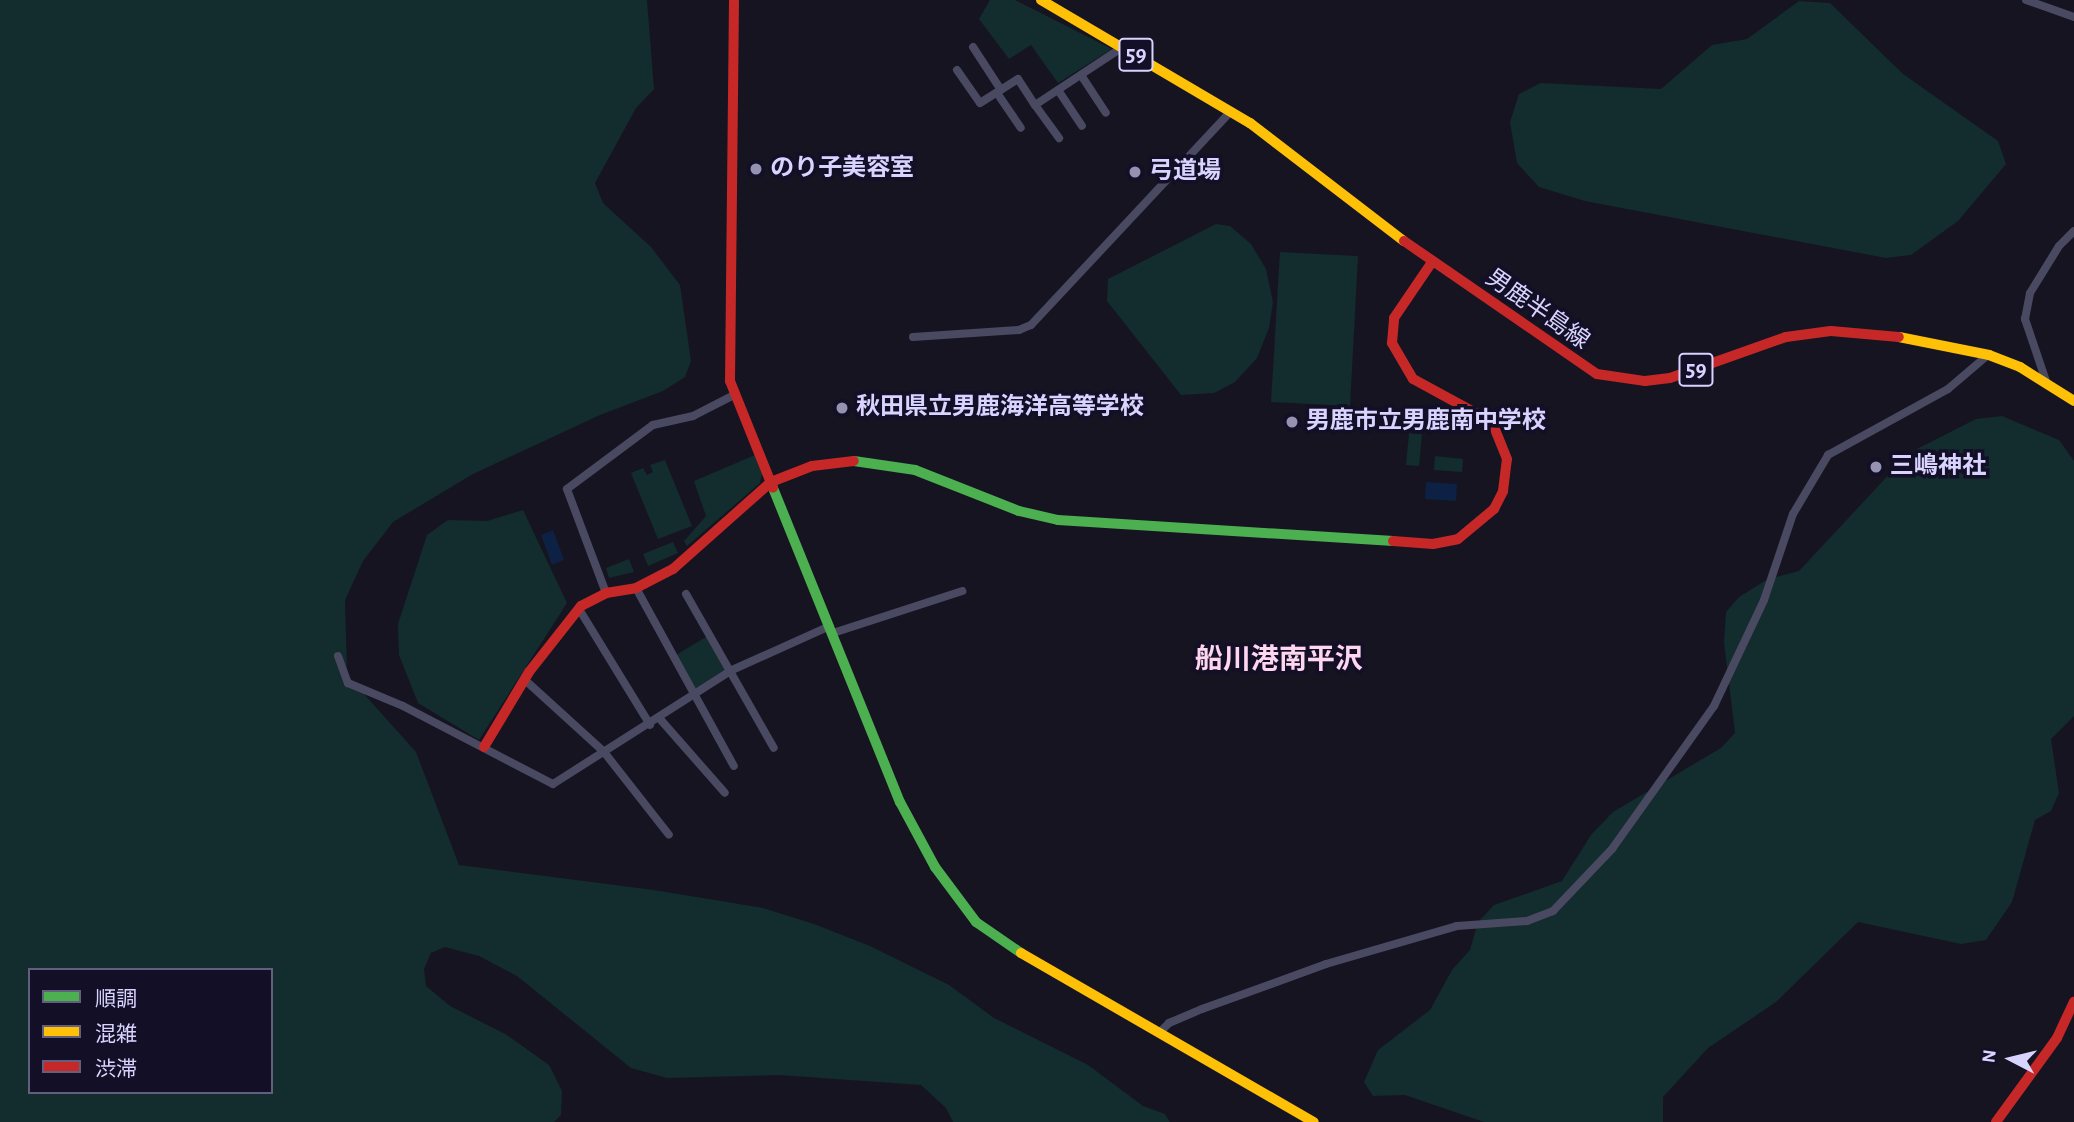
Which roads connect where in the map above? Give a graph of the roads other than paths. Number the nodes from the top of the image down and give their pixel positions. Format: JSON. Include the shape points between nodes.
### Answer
{"nodes":[{"id":1,"x":734,"y":0,"type":"edge"},
{"id":2,"x":1041,"y":0,"type":"edge"},
{"id":3,"x":2026,"y":0,"type":"edge"},
{"id":4,"x":2074,"y":17,"type":"edge"},
{"id":5,"x":973,"y":47,"type":"dead end"},
{"id":6,"x":1123,"y":47,"type":"junction"},
{"id":7,"x":957,"y":70,"type":"dead end"},
{"id":8,"x":1081,"y":75,"type":"junction"},
{"id":9,"x":1058,"y":90,"type":"junction"},
{"id":10,"x":999,"y":91,"type":"junction"},
{"id":11,"x":1035,"y":105,"type":"junction"},
{"id":12,"x":1231,"y":111,"type":"junction"},
{"id":13,"x":1106,"y":113,"type":"dead end"},
{"id":14,"x":1083,"y":126,"type":"dead end"},
{"id":15,"x":1020,"y":128,"type":"dead end"},
{"id":16,"x":1059,"y":138,"type":"dead end"},
{"id":17,"x":2074,"y":232,"type":"edge"},
{"id":18,"x":1432,"y":262,"type":"junction"},
{"id":19,"x":913,"y":337,"type":"dead end"},
{"id":20,"x":1989,"y":355,"type":"junction"},
{"id":21,"x":2047,"y":384,"type":"junction"},
{"id":22,"x":736,"y":394,"type":"junction"},
{"id":23,"x":2074,"y":401,"type":"edge"},
{"id":24,"x":771,"y":482,"type":"junction"},
{"id":25,"x":636,"y":588,"type":"junction"},
{"id":26,"x":962,"y":591,"type":"dead end"},
{"id":27,"x":606,"y":593,"type":"junction"},
{"id":28,"x":686,"y":594,"type":"dead end"},
{"id":29,"x":579,"y":609,"type":"junction"},
{"id":30,"x":832,"y":630,"type":"junction"},
{"id":31,"x":338,"y":656,"type":"dead end"},
{"id":32,"x":732,"y":670,"type":"junction"},
{"id":33,"x":525,"y":680,"type":"junction"},
{"id":34,"x":694,"y":696,"type":"junction"},
{"id":35,"x":660,"y":719,"type":"junction"},
{"id":36,"x":650,"y":724,"type":"junction"},
{"id":37,"x":485,"y":747,"type":"junction"},
{"id":38,"x":774,"y":748,"type":"dead end"},
{"id":39,"x":604,"y":752,"type":"junction"},
{"id":40,"x":734,"y":766,"type":"dead end"},
{"id":41,"x":725,"y":793,"type":"dead end"},
{"id":42,"x":669,"y":835,"type":"dead end"},
{"id":43,"x":2074,"y":1002,"type":"edge"},
{"id":44,"x":1159,"y":1033,"type":"junction"},
{"id":45,"x":1314,"y":1122,"type":"edge"},
{"id":46,"x":1996,"y":1122,"type":"edge"}],
"edges":[{"from":1,"to":22,"type":"street","via":[[728,316],[730,381]]},
{"from":2,"to":6,"type":"street","name":"男鹿半島線","number":"59"},
{"from":3,"to":4,"type":"street"},
{"from":5,"to":10,"type":"street"},
{"from":6,"to":8,"type":"street"},
{"from":6,"to":12,"type":"street","name":"男鹿半島線","number":"59"},
{"from":7,"to":10,"type":"street","via":[[980,103]]},
{"from":8,"to":9,"type":"street"},
{"from":8,"to":13,"type":"street"},
{"from":9,"to":11,"type":"street"},
{"from":9,"to":14,"type":"street"},
{"from":10,"to":11,"type":"street","via":[[1018,79]]},
{"from":10,"to":15,"type":"street"},
{"from":11,"to":16,"type":"street"},
{"from":12,"to":18,"type":"street","name":"男鹿半島線","number":"59"},
{"from":12,"to":19,"type":"street","via":[[1031,325],[1019,330]]},
{"from":17,"to":21,"type":"street","via":[[2030,293],[2025,319]]},
{"from":18,"to":20,"type":"street","name":"男鹿半島線","number":"59","via":[[1573,361],[1621,380],[1670,377],[1786,337],[1831,331],[1888,335]]},
{"from":18,"to":24,"type":"street","via":[[1394,318],[1392,343],[1413,379],[1492,422],[1507,459],[1503,491],[1494,509],[1481,525],[1458,539],[1433,544],[1058,520],[1019,511],[915,470],[885,463],[812,466]]},
{"from":20,"to":21,"type":"street","name":"男鹿半島線","number":"59"},
{"from":20,"to":44,"type":"street","via":[[1948,389],[1828,455],[1793,514],[1764,600],[1714,706],[1612,849],[1553,911],[1527,921],[1457,926],[1352,956],[1202,1009],[1169,1023]]},
{"from":21,"to":23,"type":"street","name":"男鹿半島線","number":"59"},
{"from":22,"to":24,"type":"street"},
{"from":22,"to":27,"type":"street","via":[[693,416],[653,425],[567,489]]},
{"from":24,"to":25,"type":"street","via":[[673,569]]},
{"from":24,"to":30,"type":"street"},
{"from":25,"to":27,"type":"street"},
{"from":25,"to":34,"type":"street"},
{"from":26,"to":30,"type":"street"},
{"from":27,"to":29,"type":"street"},
{"from":28,"to":32,"type":"street"},
{"from":29,"to":33,"type":"street"},
{"from":29,"to":36,"type":"street"},
{"from":30,"to":32,"type":"street"},
{"from":30,"to":44,"type":"street","via":[[887,774],[935,867],[962,905],[1008,946]]},
{"from":31,"to":37,"type":"street","via":[[348,683]]},
{"from":32,"to":34,"type":"street"},
{"from":32,"to":38,"type":"street"},
{"from":33,"to":37,"type":"street"},
{"from":33,"to":39,"type":"street"},
{"from":34,"to":35,"type":"street"},
{"from":34,"to":40,"type":"street"},
{"from":35,"to":36,"type":"street"},
{"from":35,"to":41,"type":"street"},
{"from":36,"to":39,"type":"street"},
{"from":37,"to":39,"type":"street","via":[[553,784]]},
{"from":39,"to":42,"type":"street"},
{"from":43,"to":46,"type":"street","via":[[2057,1038]]},
{"from":44,"to":45,"type":"street"}]}
